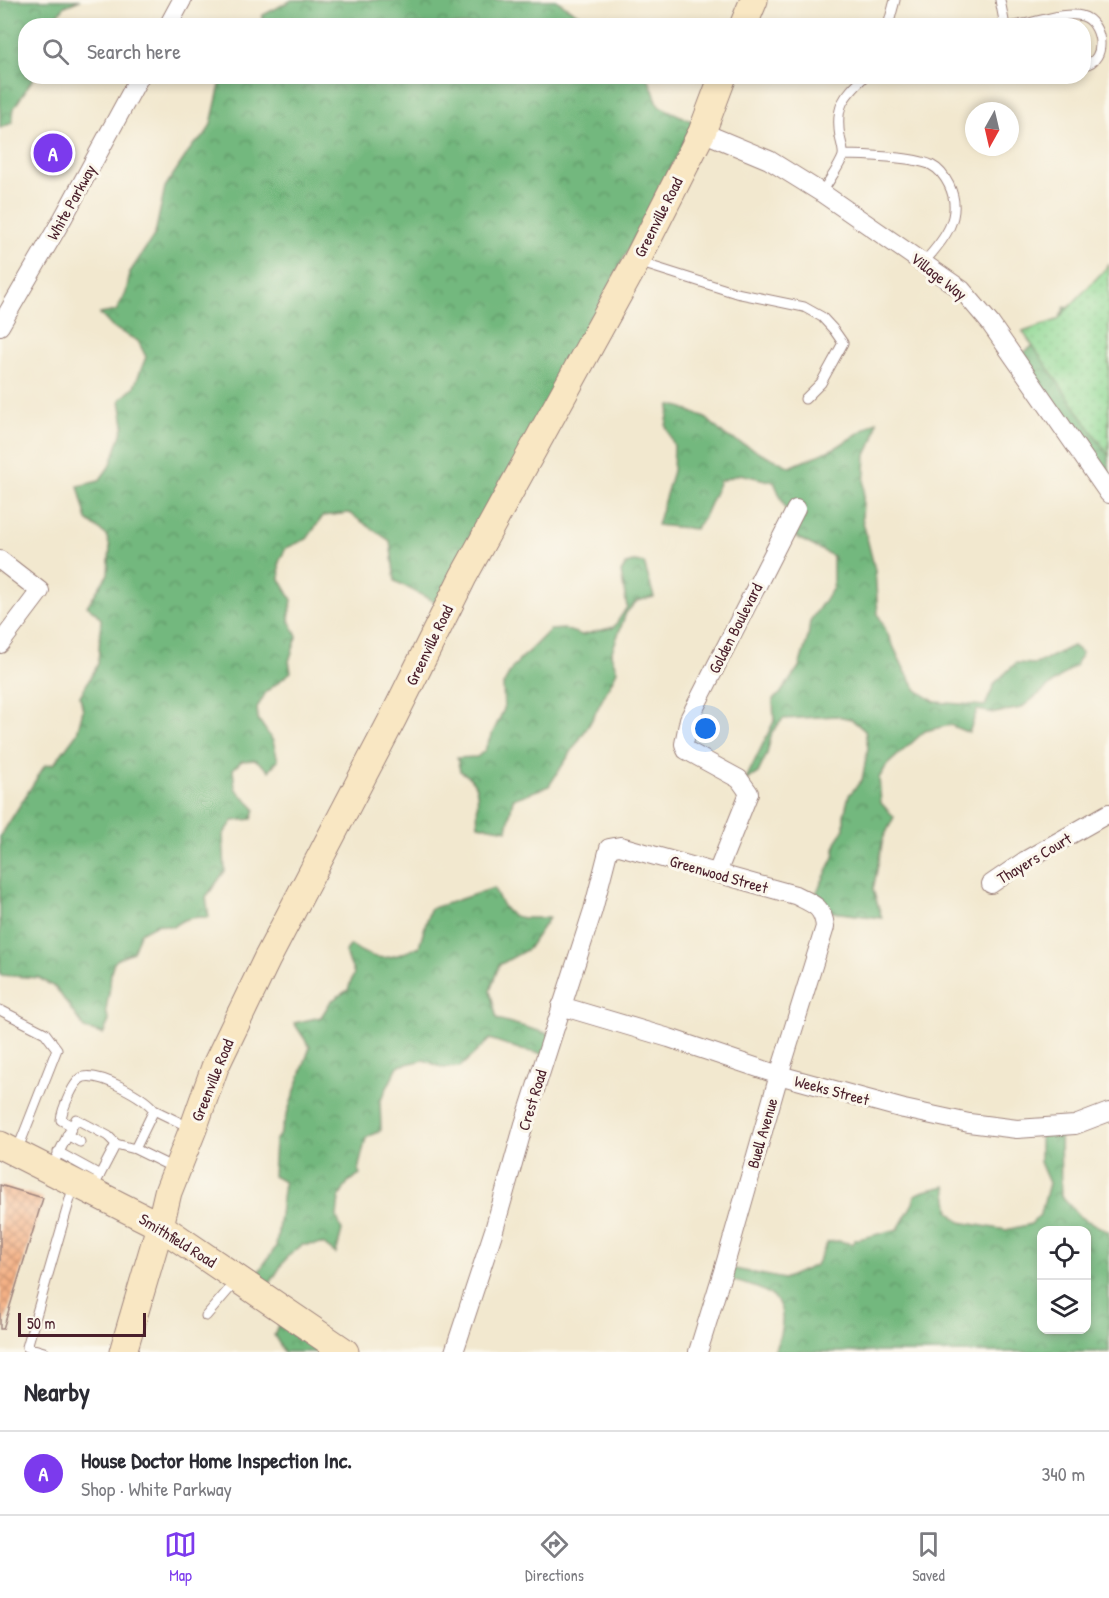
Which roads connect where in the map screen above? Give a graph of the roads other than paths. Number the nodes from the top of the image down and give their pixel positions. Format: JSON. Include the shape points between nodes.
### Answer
{"nodes":[{"id":1,"x":182,"y":0,"type":"edge"},
{"id":2,"x":754,"y":0,"type":"edge"},
{"id":3,"x":895,"y":0,"type":"edge"},
{"id":4,"x":1000,"y":0,"type":"edge"},
{"id":5,"x":172,"y":18,"type":"edge"},
{"id":6,"x":746,"y":18,"type":"edge"},
{"id":7,"x":890,"y":18,"type":"edge"},
{"id":8,"x":1003,"y":18,"type":"edge"},
{"id":9,"x":1060,"y":18,"type":"edge"},
{"id":10,"x":1087,"y":18,"type":"edge"},
{"id":11,"x":1091,"y":21,"type":"edge"},
{"id":12,"x":1091,"y":63,"type":"edge"},
{"id":13,"x":136,"y":84,"type":"edge"},
{"id":14,"x":720,"y":84,"type":"edge"},
{"id":15,"x":856,"y":84,"type":"edge"},
{"id":16,"x":702,"y":132,"type":"junction"},
{"id":17,"x":843,"y":155,"type":"junction"},
{"id":18,"x":822,"y":193,"type":"junction"},
{"id":19,"x":636,"y":261,"type":"junction"},
{"id":20,"x":924,"y":262,"type":"junction"},
{"id":21,"x":0,"y":326,"type":"edge"},
{"id":22,"x":805,"y":399,"type":"dead end"},
{"id":23,"x":1109,"y":494,"type":"edge"},
{"id":24,"x":796,"y":509,"type":"dead end"},
{"id":25,"x":0,"y":560,"type":"edge"},
{"id":26,"x":0,"y":644,"type":"edge"},
{"id":27,"x":1109,"y":813,"type":"edge"},
{"id":28,"x":609,"y":848,"type":"joint"},
{"id":29,"x":717,"y":873,"type":"junction"},
{"id":30,"x":991,"y":884,"type":"dead end"},
{"id":31,"x":824,"y":914,"type":"joint"},
{"id":32,"x":561,"y":1006,"type":"junction"},
{"id":33,"x":0,"y":1010,"type":"edge"},
{"id":34,"x":779,"y":1075,"type":"junction"},
{"id":35,"x":154,"y":1110,"type":"junction"},
{"id":36,"x":1109,"y":1112,"type":"edge"},
{"id":37,"x":72,"y":1126,"type":"junction"},
{"id":38,"x":193,"y":1129,"type":"junction"},
{"id":39,"x":67,"y":1136,"type":"junction"},
{"id":40,"x":80,"y":1142,"type":"dead end"},
{"id":41,"x":116,"y":1144,"type":"junction"},
{"id":42,"x":8,"y":1149,"type":"edge"},
{"id":43,"x":135,"y":1149,"type":"junction"},
{"id":44,"x":99,"y":1153,"type":"dead end"},
{"id":45,"x":109,"y":1158,"type":"junction"},
{"id":46,"x":54,"y":1161,"type":"junction"},
{"id":47,"x":177,"y":1170,"type":"junction"},
{"id":48,"x":89,"y":1183,"type":"junction"},
{"id":49,"x":160,"y":1226,"type":"junction"},
{"id":50,"x":238,"y":1278,"type":"junction"},
{"id":51,"x":206,"y":1316,"type":"dead end"},
{"id":52,"x":44,"y":1352,"type":"edge"},
{"id":53,"x":123,"y":1352,"type":"edge"},
{"id":54,"x":345,"y":1352,"type":"edge"},
{"id":55,"x":454,"y":1352,"type":"edge"},
{"id":56,"x":698,"y":1352,"type":"edge"}],
"edges":[{"from":1,"to":5,"type":"street"},
{"from":2,"to":6,"type":"main road"},
{"from":3,"to":7,"type":"lane"},
{"from":4,"to":8,"type":"lane"},
{"from":9,"to":10,"type":"lane"},
{"from":11,"to":12,"type":"lane","via":[[1099,33],[1099,52]]},
{"from":13,"to":21,"type":"street","name":"White Parkway"},
{"from":14,"to":16,"type":"main road","name":"Greenville Road"},
{"from":15,"to":17,"type":"lane","via":[[838,112]]},
{"from":16,"to":18,"type":"street","name":"Village Way","via":[[769,160]]},
{"from":16,"to":19,"type":"main road","name":"Greenville Road"},
{"from":17,"to":18,"type":"lane"},
{"from":17,"to":20,"type":"lane","via":[[930,164],[945,177],[954,194],[951,228]]},
{"from":18,"to":20,"type":"street","name":"Village Way"},
{"from":19,"to":22,"type":"lane","via":[[736,293],[804,307],[822,317],[843,343],[821,383]]},
{"from":19,"to":38,"type":"main road","name":"Greenville Road","via":[[463,577],[272,950],[214,1067]]},
{"from":20,"to":23,"type":"street","name":"Village Way","via":[[962,290],[990,323]]},
{"from":24,"to":29,"type":"street","name":"Golden Boulevard","via":[[689,719],[686,750],[739,779],[749,793]]},
{"from":25,"to":26,"type":"street","via":[[40,591]]},
{"from":27,"to":30,"type":"street","name":"Thayers Court"},
{"from":28,"to":29,"type":"street","name":"Greenwood Street","via":[[620,846]]},
{"from":28,"to":32,"type":"street","name":"Crest Road"},
{"from":29,"to":31,"type":"street","name":"Greenwood Street","via":[[795,895]]},
{"from":31,"to":34,"type":"street","name":"Buell Avenue","via":[[825,927]]},
{"from":32,"to":34,"type":"street","name":"Weeks Street"},
{"from":32,"to":55,"type":"street","name":"Crest Road"},
{"from":33,"to":42,"type":"lane","via":[[45,1033],[57,1049]]},
{"from":34,"to":36,"type":"street","name":"Weeks Street","via":[[904,1109],[1017,1129],[1075,1125]]},
{"from":34,"to":56,"type":"street","name":"Buell Avenue"},
{"from":35,"to":37,"type":"lane","via":[[149,1103],[105,1079],[85,1076],[79,1079],[62,1109],[61,1120]]},
{"from":35,"to":38,"type":"lane"},
{"from":35,"to":43,"type":"lane"},
{"from":37,"to":39,"type":"lane"},
{"from":37,"to":41,"type":"lane","via":[[76,1119]]},
{"from":38,"to":47,"type":"main road","name":"Greenville Road"},
{"from":39,"to":40,"type":"lane"},
{"from":39,"to":46,"type":"lane"},
{"from":41,"to":43,"type":"lane"},
{"from":41,"to":45,"type":"lane"},
{"from":42,"to":46,"type":"main road","name":"Smithfield Road"},
{"from":43,"to":47,"type":"lane"},
{"from":44,"to":45,"type":"lane"},
{"from":45,"to":48,"type":"lane"},
{"from":46,"to":48,"type":"main road","name":"Smithfield Road"},
{"from":47,"to":49,"type":"main road","name":"Greenville Road"},
{"from":48,"to":49,"type":"main road","name":"Smithfield Road"},
{"from":48,"to":52,"type":"lane","via":[[27,1347]]},
{"from":49,"to":50,"type":"main road","name":"Smithfield Road"},
{"from":49,"to":53,"type":"main road","name":"Greenville Road"},
{"from":50,"to":51,"type":"lane"},
{"from":50,"to":54,"type":"main road","name":"Smithfield Road"}]}
